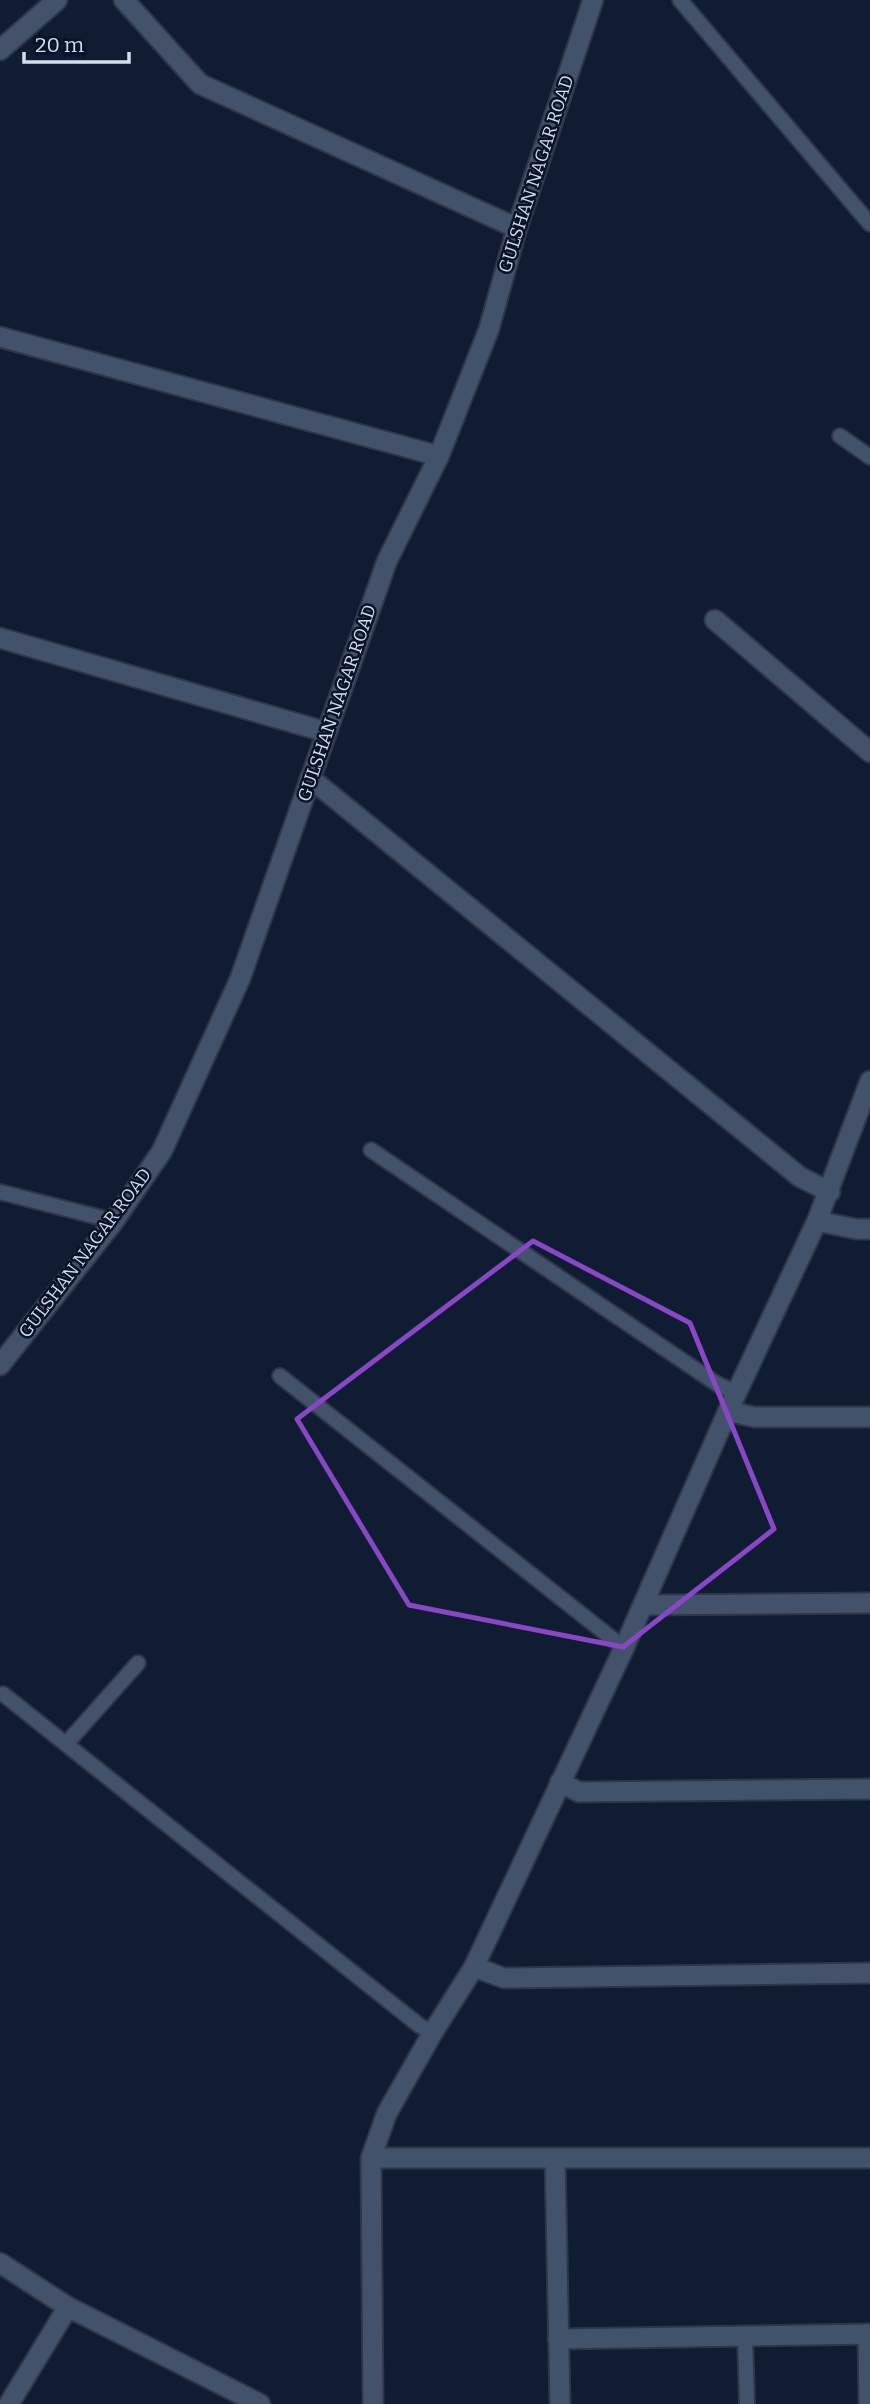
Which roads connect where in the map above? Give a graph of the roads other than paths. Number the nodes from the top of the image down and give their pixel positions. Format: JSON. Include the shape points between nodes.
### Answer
{"nodes":[{"id":1,"x":57,"y":0,"type":"edge"},
{"id":2,"x":124,"y":0,"type":"edge"},
{"id":3,"x":593,"y":0,"type":"edge"},
{"id":4,"x":680,"y":0,"type":"edge"},
{"id":5,"x":0,"y":50,"type":"edge"},
{"id":6,"x":870,"y":224,"type":"edge"},
{"id":7,"x":517,"y":228,"type":"junction"},
{"id":8,"x":0,"y":337,"type":"edge"},
{"id":9,"x":840,"y":436,"type":"dead end"},
{"id":10,"x":439,"y":456,"type":"junction"},
{"id":11,"x":870,"y":457,"type":"edge"},
{"id":12,"x":715,"y":620,"type":"dead end"},
{"id":13,"x":0,"y":638,"type":"edge"},
{"id":14,"x":326,"y":732,"type":"junction"},
{"id":15,"x":870,"y":751,"type":"edge"},
{"id":16,"x":310,"y":778,"type":"junction"},
{"id":17,"x":870,"y":1081,"type":"edge"},
{"id":18,"x":370,"y":1150,"type":"dead end"},
{"id":19,"x":0,"y":1192,"type":"edge"},
{"id":20,"x":830,"y":1192,"type":"junction"},
{"id":21,"x":114,"y":1221,"type":"junction"},
{"id":22,"x":817,"y":1221,"type":"junction"},
{"id":23,"x":870,"y":1229,"type":"edge"},
{"id":24,"x":0,"y":1365,"type":"edge"},
{"id":25,"x":280,"y":1376,"type":"dead end"},
{"id":26,"x":737,"y":1393,"type":"junction"},
{"id":27,"x":728,"y":1411,"type":"junction"},
{"id":28,"x":870,"y":1417,"type":"edge"},
{"id":29,"x":870,"y":1603,"type":"edge"},
{"id":30,"x":644,"y":1605,"type":"junction"},
{"id":31,"x":624,"y":1648,"type":"junction"},
{"id":32,"x":138,"y":1663,"type":"dead end"},
{"id":33,"x":3,"y":1694,"type":"dead end"},
{"id":34,"x":66,"y":1744,"type":"junction"},
{"id":35,"x":560,"y":1782,"type":"junction"},
{"id":36,"x":870,"y":1789,"type":"edge"},
{"id":37,"x":474,"y":1967,"type":"junction"},
{"id":38,"x":870,"y":1973,"type":"edge"},
{"id":39,"x":433,"y":2032,"type":"junction"},
{"id":40,"x":371,"y":2158,"type":"junction"},
{"id":41,"x":555,"y":2158,"type":"junction"},
{"id":42,"x":870,"y":2158,"type":"edge"},
{"id":43,"x":0,"y":2263,"type":"edge"},
{"id":44,"x":68,"y":2307,"type":"junction"},
{"id":45,"x":869,"y":2334,"type":"edge"},
{"id":46,"x":745,"y":2336,"type":"junction"},
{"id":47,"x":558,"y":2339,"type":"junction"},
{"id":48,"x":9,"y":2404,"type":"edge"},
{"id":49,"x":260,"y":2404,"type":"edge"},
{"id":50,"x":373,"y":2404,"type":"edge"},
{"id":51,"x":560,"y":2404,"type":"edge"},
{"id":52,"x":747,"y":2404,"type":"edge"},
{"id":53,"x":869,"y":2404,"type":"edge"}],
"edges":[{"from":1,"to":5,"type":"street"},
{"from":2,"to":7,"type":"street","via":[[200,84]]},
{"from":3,"to":7,"type":"street","name":"GULSHAN NAGAR ROAD"},
{"from":4,"to":6,"type":"lane"},
{"from":7,"to":10,"type":"street","name":"GULSHAN NAGAR ROAD","via":[[489,329]]},
{"from":8,"to":10,"type":"street"},
{"from":9,"to":11,"type":"lane"},
{"from":10,"to":14,"type":"street","name":"GULSHAN NAGAR ROAD","via":[[387,561]]},
{"from":12,"to":15,"type":"street"},
{"from":13,"to":14,"type":"street"},
{"from":14,"to":16,"type":"street","name":"GULSHAN NAGAR ROAD"},
{"from":16,"to":20,"type":"street","via":[[800,1177]]},
{"from":16,"to":21,"type":"street","name":"GULSHAN NAGAR ROAD","via":[[240,979],[162,1151]]},
{"from":17,"to":20,"type":"street"},
{"from":18,"to":26,"type":"lane","via":[[717,1384]]},
{"from":19,"to":21,"type":"lane"},
{"from":20,"to":22,"type":"street"},
{"from":21,"to":24,"type":"street","name":"GULSHAN NAGAR ROAD"},
{"from":22,"to":23,"type":"street"},
{"from":22,"to":26,"type":"street"},
{"from":25,"to":31,"type":"lane"},
{"from":26,"to":27,"type":"street"},
{"from":27,"to":28,"type":"street","via":[[754,1417]]},
{"from":27,"to":30,"type":"street"},
{"from":29,"to":30,"type":"street"},
{"from":30,"to":31,"type":"street"},
{"from":31,"to":35,"type":"street"},
{"from":32,"to":34,"type":"lane"},
{"from":33,"to":34,"type":"lane"},
{"from":34,"to":39,"type":"lane"},
{"from":35,"to":36,"type":"street","via":[[579,1792]]},
{"from":35,"to":37,"type":"street"},
{"from":37,"to":38,"type":"street","via":[[504,1978]]},
{"from":37,"to":39,"type":"street"},
{"from":39,"to":40,"type":"street","via":[[387,2113]]},
{"from":40,"to":41,"type":"street"},
{"from":40,"to":50,"type":"street"},
{"from":41,"to":42,"type":"street"},
{"from":41,"to":47,"type":"street"},
{"from":43,"to":44,"type":"street"},
{"from":44,"to":48,"type":"street"},
{"from":44,"to":49,"type":"street"},
{"from":45,"to":46,"type":"street"},
{"from":45,"to":53,"type":"street"},
{"from":46,"to":47,"type":"street"},
{"from":46,"to":52,"type":"lane"},
{"from":47,"to":51,"type":"street"}]}
